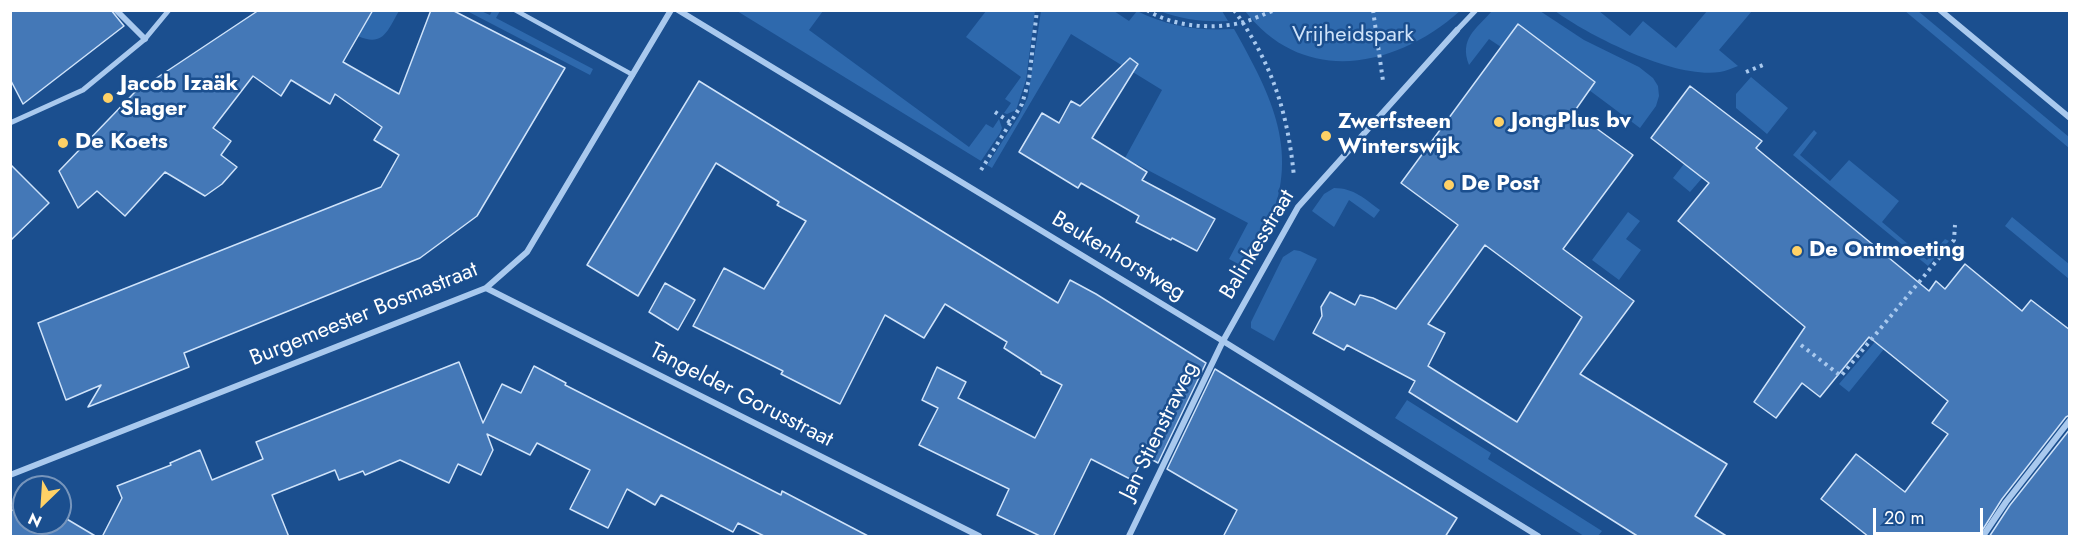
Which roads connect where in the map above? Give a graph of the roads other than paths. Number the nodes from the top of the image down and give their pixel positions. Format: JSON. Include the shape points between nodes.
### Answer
{"nodes":[{"id":1,"x":117,"y":10,"type":"edge"},
{"id":2,"x":169,"y":10,"type":"edge"},
{"id":3,"x":515,"y":10,"type":"edge"},
{"id":4,"x":671,"y":10,"type":"edge"},
{"id":5,"x":678,"y":10,"type":"edge"},
{"id":6,"x":1476,"y":10,"type":"edge"},
{"id":7,"x":1940,"y":10,"type":"edge"},
{"id":8,"x":1457,"y":30,"type":"joint"},
{"id":9,"x":145,"y":39,"type":"junction"},
{"id":10,"x":633,"y":75,"type":"junction"},
{"id":11,"x":2070,"y":118,"type":"edge"},
{"id":12,"x":10,"y":123,"type":"edge"},
{"id":13,"x":486,"y":288,"type":"junction"},
{"id":14,"x":1223,"y":341,"type":"junction"},
{"id":15,"x":2070,"y":420,"type":"edge"},
{"id":16,"x":10,"y":475,"type":"edge"},
{"id":17,"x":979,"y":537,"type":"edge"},
{"id":18,"x":1129,"y":537,"type":"edge"},
{"id":19,"x":1538,"y":537,"type":"edge"},
{"id":20,"x":1983,"y":537,"type":"edge"}],
"edges":[{"from":1,"to":9,"type":"street"},
{"from":2,"to":9,"type":"street"},
{"from":3,"to":10,"type":"lane"},
{"from":4,"to":10,"type":"street","name":"Burgemeester Bosmastraat"},
{"from":5,"to":14,"type":"street","name":"Beukenhorstweg"},
{"from":6,"to":8,"type":"street","name":"Balinkesstraat"},
{"from":7,"to":11,"type":"street"},
{"from":8,"to":14,"type":"street","name":"Balinkesstraat","via":[[1298,207]]},
{"from":9,"to":12,"type":"street","via":[[83,90]]},
{"from":10,"to":13,"type":"street","name":"Burgemeester Bosmastraat","via":[[527,252]]},
{"from":13,"to":16,"type":"street","name":"Burgemeester Bosmastraat"},
{"from":13,"to":17,"type":"street","name":"Tangelder Gorusstraat"},
{"from":14,"to":18,"type":"street","name":"Jan Stienstraweg"},
{"from":14,"to":19,"type":"street","name":"Beukenhorstweg"},
{"from":15,"to":20,"type":"street"}]}
